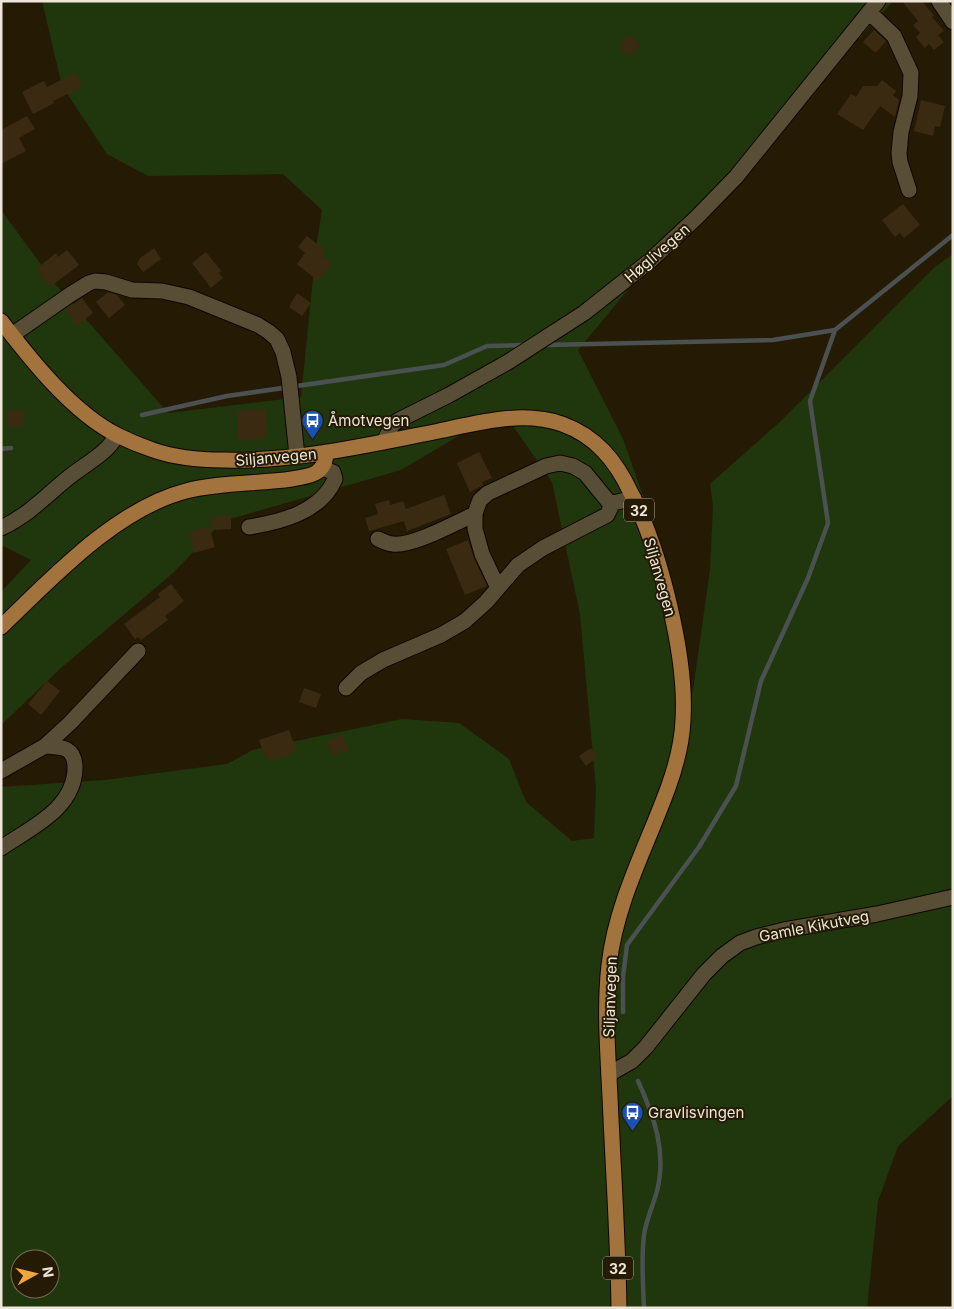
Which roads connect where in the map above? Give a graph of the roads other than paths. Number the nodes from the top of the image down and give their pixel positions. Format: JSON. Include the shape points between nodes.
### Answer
{"nodes":[{"id":1,"x":938,"y":1,"type":"edge"},
{"id":2,"x":874,"y":6,"type":"edge"},
{"id":3,"x":953,"y":22,"type":"edge"},
{"id":4,"x":909,"y":190,"type":"dead end"},
{"id":5,"x":1,"y":321,"type":"edge"},
{"id":6,"x":12,"y":335,"type":"junction"},
{"id":7,"x":118,"y":435,"type":"junction"},
{"id":8,"x":384,"y":442,"type":"junction"},
{"id":9,"x":326,"y":452,"type":"junction"},
{"id":10,"x":298,"y":456,"type":"junction"},
{"id":11,"x":322,"y":468,"type":"junction"},
{"id":12,"x":634,"y":498,"type":"junction"},
{"id":13,"x":613,"y":504,"type":"junction"},
{"id":14,"x":475,"y":514,"type":"junction"},
{"id":15,"x":249,"y":527,"type":"dead end"},
{"id":16,"x":1,"y":528,"type":"edge"},
{"id":17,"x":378,"y":539,"type":"dead end"},
{"id":18,"x":498,"y":588,"type":"junction"},
{"id":19,"x":1,"y":626,"type":"edge"},
{"id":20,"x":138,"y":651,"type":"dead end"},
{"id":21,"x":346,"y":688,"type":"dead end"},
{"id":22,"x":45,"y":746,"type":"junction"},
{"id":23,"x":1,"y":771,"type":"edge"},
{"id":24,"x":1,"y":848,"type":"edge"},
{"id":25,"x":953,"y":896,"type":"edge"},
{"id":26,"x":609,"y":1074,"type":"junction"},
{"id":27,"x":619,"y":1308,"type":"edge"}],
"edges":[{"from":1,"to":3,"type":"street"},
{"from":2,"to":4,"type":"street","via":[[894,36],[911,74],[899,153]]},
{"from":2,"to":8,"type":"street","name":"Høglivegen","via":[[736,177],[651,260],[584,313],[503,365],[399,420],[392,425]]},
{"from":5,"to":6,"type":"main road","name":"Siljanvegen","number":"32"},
{"from":6,"to":7,"type":"main road","name":"Siljanvegen","number":"32","via":[[72,402]]},
{"from":6,"to":10,"type":"street","via":[[94,281],[132,290],[162,291],[189,297],[258,325],[277,339],[283,352]]},
{"from":7,"to":10,"type":"main road","name":"Siljanvegen","number":"32","via":[[155,451],[196,459],[241,461]]},
{"from":7,"to":16,"type":"street","via":[[103,453],[72,474],[38,505]]},
{"from":8,"to":9,"type":"main road","name":"Siljanvegen","number":"32"},
{"from":8,"to":12,"type":"main road","name":"Siljanvegen","number":"32","via":[[486,421],[523,418],[551,421],[575,430],[601,447],[620,471]]},
{"from":9,"to":10,"type":"main road","name":"Siljanvegen","number":"32"},
{"from":9,"to":11,"type":"main road"},
{"from":11,"to":15,"type":"street","via":[[334,472],[335,479],[318,501],[284,520]]},
{"from":11,"to":19,"type":"main road","via":[[308,476],[186,491],[148,506],[83,550]]},
{"from":12,"to":13,"type":"street"},
{"from":12,"to":26,"type":"main road","name":"Siljanvegen","number":"32","via":[[652,547],[673,625],[681,673],[683,722],[673,773],[626,893],[612,944],[607,985]]},
{"from":13,"to":14,"type":"street","via":[[585,473],[560,463],[546,466],[488,493],[480,500]]},
{"from":13,"to":18,"type":"street","via":[[607,515],[530,556]]},
{"from":14,"to":17,"type":"street","via":[[404,544]]},
{"from":14,"to":18,"type":"street","via":[[480,549]]},
{"from":18,"to":21,"type":"street","via":[[465,622],[361,672]]},
{"from":20,"to":22,"type":"street"},
{"from":22,"to":23,"type":"street"},
{"from":22,"to":24,"type":"street","via":[[65,747],[74,755],[75,770],[69,794],[48,817]]},
{"from":25,"to":26,"type":"street","name":"Gamle Kikutveg","via":[[877,914],[784,930],[740,943],[704,974],[632,1061]]},
{"from":26,"to":27,"type":"main road","name":"Siljanvegen","number":"32"}]}
